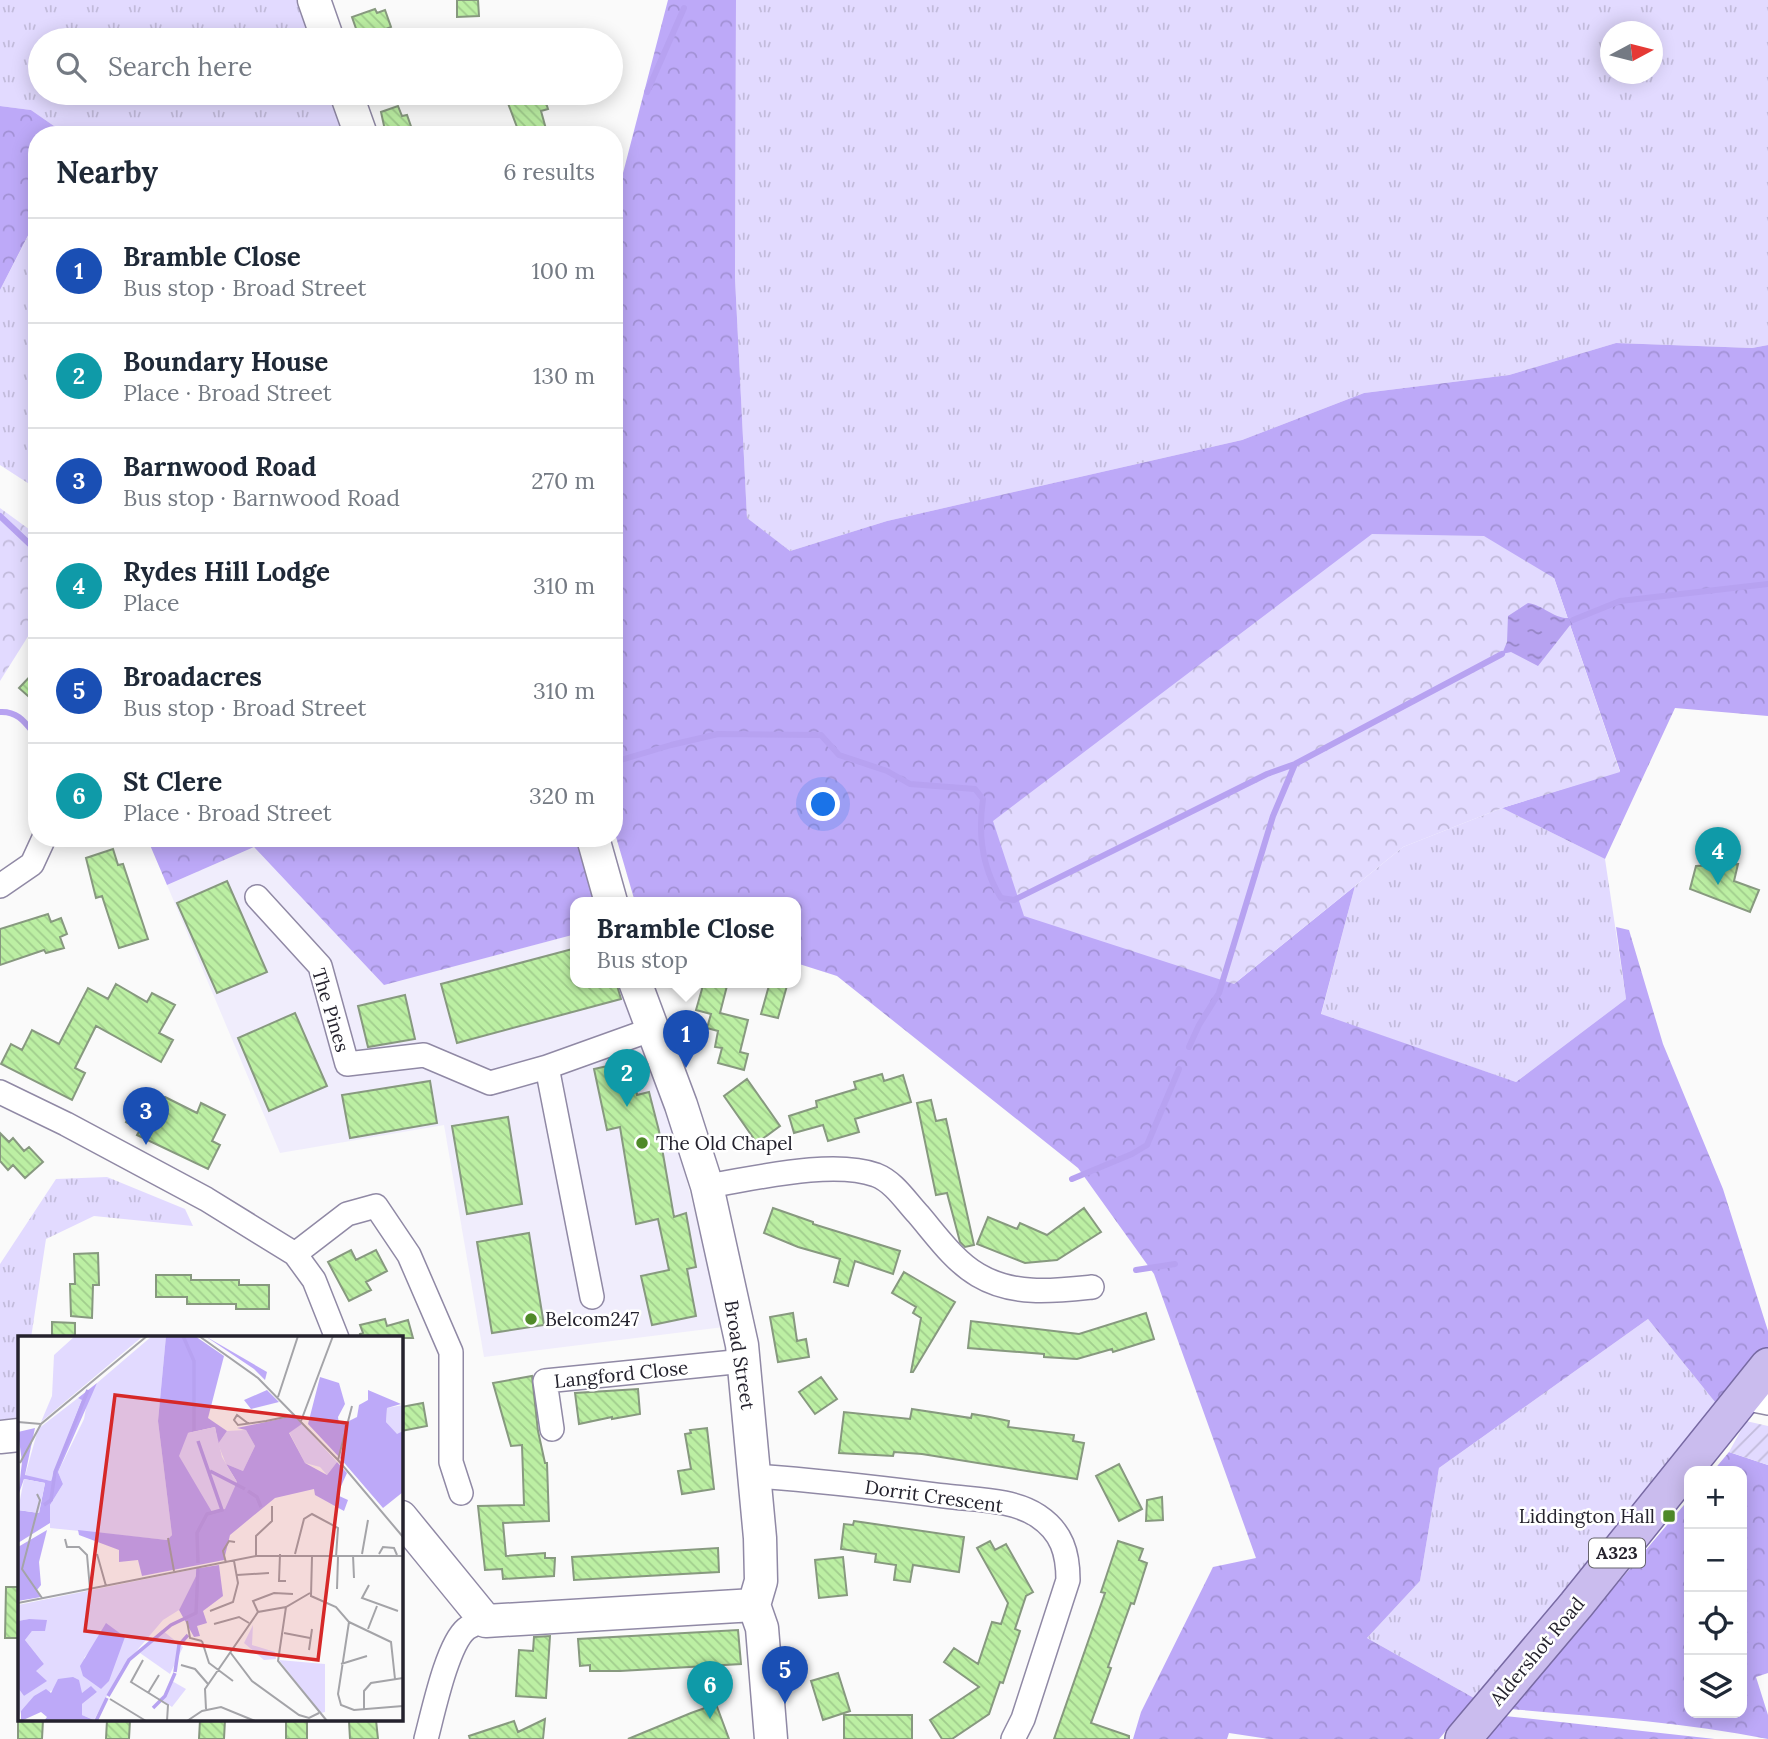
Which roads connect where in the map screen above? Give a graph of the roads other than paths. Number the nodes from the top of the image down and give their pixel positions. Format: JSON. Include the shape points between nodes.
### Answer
{"nodes":[{"id":1,"x":314,"y":0,"type":"edge"},
{"id":2,"x":324,"y":28,"type":"edge"},
{"id":3,"x":350,"y":105,"type":"edge"},
{"id":4,"x":358,"y":126,"type":"edge"},
{"id":5,"x":40,"y":847,"type":"edge"},
{"id":6,"x":596,"y":847,"type":"edge"},
{"id":7,"x":0,"y":886,"type":"edge"},
{"id":8,"x":257,"y":897,"type":"dead end"},
{"id":9,"x":610,"y":897,"type":"edge"},
{"id":10,"x":637,"y":988,"type":"edge"},
{"id":11,"x":653,"y":1029,"type":"junction"},
{"id":12,"x":547,"y":1067,"type":"junction"},
{"id":13,"x":0,"y":1092,"type":"edge"},
{"id":14,"x":707,"y":1186,"type":"junction"},
{"id":15,"x":295,"y":1254,"type":"junction"},
{"id":16,"x":1092,"y":1287,"type":"dead end"},
{"id":17,"x":592,"y":1297,"type":"dead end"},
{"id":18,"x":336,"y":1336,"type":"edge"},
{"id":19,"x":744,"y":1361,"type":"junction"},
{"id":20,"x":1768,"y":1366,"type":"edge"},
{"id":21,"x":1756,"y":1400,"type":"edge"},
{"id":22,"x":552,"y":1429,"type":"dead end"},
{"id":23,"x":18,"y":1435,"type":"edge"},
{"id":24,"x":0,"y":1437,"type":"edge"},
{"id":25,"x":754,"y":1476,"type":"junction"},
{"id":26,"x":461,"y":1493,"type":"dead end"},
{"id":27,"x":402,"y":1518,"type":"edge"},
{"id":28,"x":754,"y":1605,"type":"junction"},
{"id":29,"x":486,"y":1621,"type":"junction"},
{"id":30,"x":426,"y":1739,"type":"edge"},
{"id":31,"x":771,"y":1739,"type":"edge"},
{"id":32,"x":1013,"y":1739,"type":"edge"},
{"id":33,"x":1463,"y":1739,"type":"edge"}],
"edges":[{"from":1,"to":2,"type":"street"},
{"from":3,"to":4,"type":"street"},
{"from":5,"to":7,"type":"street","via":[[32,864]]},
{"from":6,"to":9,"type":"street"},
{"from":8,"to":12,"type":"street","name":"The Pines","via":[[320,966],[347,1064],[424,1055],[490,1083]]},
{"from":10,"to":11,"type":"street","name":"Broad Street"},
{"from":11,"to":12,"type":"street","name":"The Pines"},
{"from":11,"to":14,"type":"street","name":"Broad Street"},
{"from":12,"to":17,"type":"street"},
{"from":13,"to":15,"type":"street","via":[[206,1199]]},
{"from":14,"to":16,"type":"street","via":[[831,1169],[874,1174],[889,1181],[955,1256],[978,1275],[1025,1290]]},
{"from":14,"to":19,"type":"street","name":"Broad Street"},
{"from":15,"to":18,"type":"street","via":[[314,1280]]},
{"from":15,"to":26,"type":"street","via":[[347,1214],[376,1206],[409,1255],[451,1352],[451,1462]]},
{"from":19,"to":22,"type":"street","name":"Langford Close","via":[[545,1381]]},
{"from":19,"to":25,"type":"street","name":"Broad Street"},
{"from":20,"to":21,"type":"main road","name":"Aldershot Road","number":"A323"},
{"from":21,"to":33,"type":"main road","name":"Aldershot Road","number":"A323"},
{"from":23,"to":24,"type":"street"},
{"from":25,"to":28,"type":"street","name":"Broad Street","via":[[761,1581]]},
{"from":25,"to":32,"type":"street","name":"Dorrit Crescent","via":[[834,1481],[1003,1504],[1037,1515],[1056,1531],[1064,1545],[1068,1580]]},
{"from":27,"to":29,"type":"street"},
{"from":28,"to":29,"type":"street"},
{"from":28,"to":31,"type":"street","name":"Broad Street","via":[[762,1628]]},
{"from":29,"to":30,"type":"street","via":[[463,1631],[456,1643]]}]}
